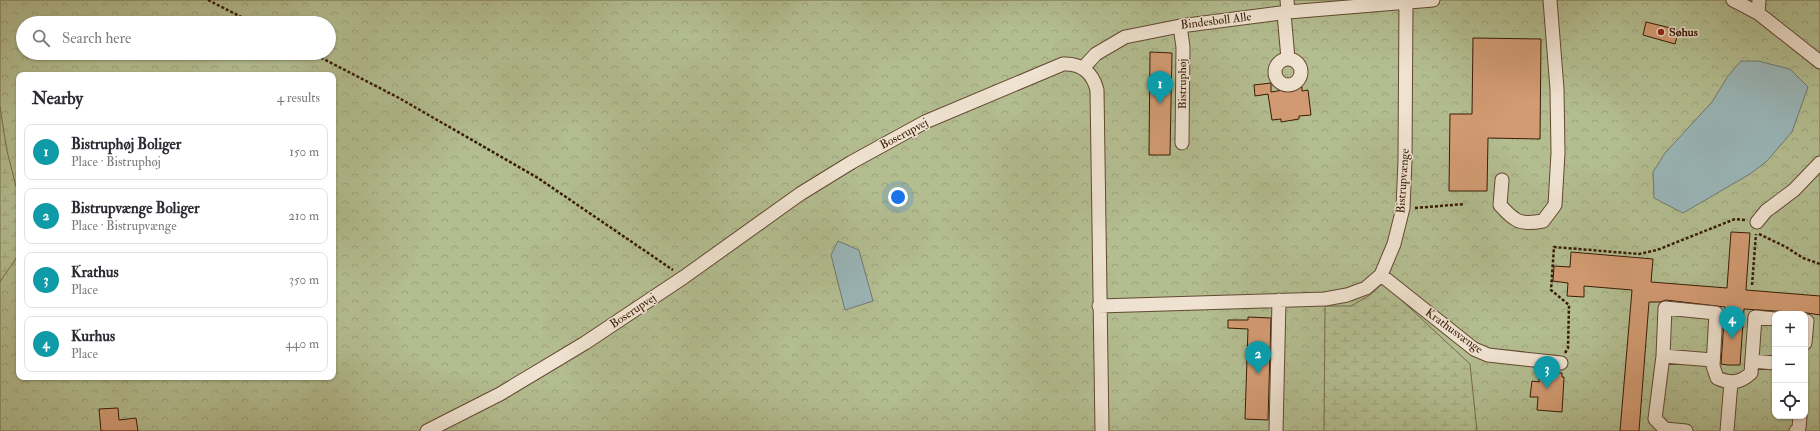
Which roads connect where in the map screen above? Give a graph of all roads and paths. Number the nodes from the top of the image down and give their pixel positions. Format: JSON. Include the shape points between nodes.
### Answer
{"nodes":[{"id":1,"x":208,"y":0,"type":"edge"},
{"id":2,"x":1432,"y":0,"type":"edge"},
{"id":3,"x":1550,"y":0,"type":"edge"},
{"id":4,"x":1733,"y":0,"type":"edge"},
{"id":5,"x":1406,"y":1,"type":"edge"},
{"id":6,"x":1758,"y":6,"type":"edge"},
{"id":7,"x":1286,"y":8,"type":"edge"},
{"id":8,"x":239,"y":16,"type":"edge"},
{"id":9,"x":1180,"y":26,"type":"junction"},
{"id":10,"x":1288,"y":59,"type":"dead end"},
{"id":11,"x":326,"y":60,"type":"edge"},
{"id":12,"x":1820,"y":62,"type":"edge"},
{"id":13,"x":1083,"y":68,"type":"junction"},
{"id":14,"x":1182,"y":143,"type":"dead end"},
{"id":15,"x":1820,"y":163,"type":"edge"},
{"id":16,"x":1502,"y":180,"type":"dead end"},
{"id":17,"x":1464,"y":204,"type":"dead end"},
{"id":18,"x":1403,"y":208,"type":"junction"},
{"id":19,"x":1757,"y":228,"type":"junction"},
{"id":20,"x":1820,"y":264,"type":"edge"},
{"id":21,"x":1381,"y":275,"type":"junction"},
{"id":22,"x":684,"y":278,"type":"junction"},
{"id":23,"x":1752,"y":285,"type":"dead end"},
{"id":24,"x":1279,"y":300,"type":"junction"},
{"id":25,"x":1099,"y":306,"type":"junction"},
{"id":26,"x":1772,"y":318,"type":"edge"},
{"id":27,"x":1663,"y":356,"type":"junction"},
{"id":28,"x":1713,"y":360,"type":"junction"},
{"id":29,"x":1752,"y":361,"type":"junction"},
{"id":30,"x":1560,"y":363,"type":"joint"},
{"id":31,"x":1772,"y":363,"type":"edge"},
{"id":32,"x":1731,"y":382,"type":"junction"},
{"id":33,"x":1800,"y":419,"type":"edge"},
{"id":34,"x":427,"y":431,"type":"edge"},
{"id":35,"x":1102,"y":431,"type":"edge"},
{"id":36,"x":1276,"y":431,"type":"edge"},
{"id":37,"x":1686,"y":431,"type":"edge"},
{"id":38,"x":1727,"y":431,"type":"edge"},
{"id":39,"x":1796,"y":431,"type":"edge"}],
"edges":[{"from":1,"to":8,"type":"path"},
{"from":2,"to":5,"type":"street","name":"Bindesbøll Alle"},
{"from":3,"to":16,"type":"street","via":[[1557,105],[1555,205],[1542,221],[1525,224],[1511,218],[1500,206]]},
{"from":4,"to":6,"type":"street"},
{"from":5,"to":7,"type":"street","name":"Bindesbøll Alle"},
{"from":5,"to":18,"type":"street","name":"Bistrupvænge"},
{"from":6,"to":12,"type":"street"},
{"from":7,"to":9,"type":"street","name":"Bindesbøll Alle"},
{"from":7,"to":10,"type":"street"},
{"from":9,"to":13,"type":"street","name":"Bindesbøll Alle","via":[[1125,37],[1100,51],[1087,61]]},
{"from":9,"to":14,"type":"street","name":"Bistruphøj","via":[[1183,47]]},
{"from":11,"to":22,"type":"path","via":[[399,98],[538,178]]},
{"from":13,"to":22,"type":"street","name":"Boserupvej","via":[[1063,64],[925,122],[800,194]]},
{"from":13,"to":25,"type":"street","via":[[1093,78],[1097,90]]},
{"from":15,"to":19,"type":"street","via":[[1794,190],[1766,211]]},
{"from":17,"to":18,"type":"path"},
{"from":18,"to":21,"type":"street","name":"Bistrupvænge","via":[[1394,244]]},
{"from":19,"to":20,"type":"path","via":[[1803,258]]},
{"from":19,"to":23,"type":"path"},
{"from":19,"to":30,"type":"path","via":[[1735,220],[1657,250],[1639,254],[1554,247],[1551,290],[1569,305],[1568,348]]},
{"from":21,"to":24,"type":"street","name":"Bistrupvænge","via":[[1366,288],[1347,295],[1325,299]]},
{"from":21,"to":30,"type":"street","name":"Krathusvænge","via":[[1474,348],[1488,355]]},
{"from":22,"to":34,"type":"street","name":"Boserupvej","via":[[585,343],[500,394]]},
{"from":24,"to":25,"type":"street","name":"Bistrupvænge"},
{"from":24,"to":36,"type":"street"},
{"from":25,"to":35,"type":"street"},
{"from":26,"to":29,"type":"street","via":[[1755,317]]},
{"from":27,"to":28,"type":"street"},
{"from":27,"to":28,"type":"street","via":[[1665,308],[1716,313]]},
{"from":27,"to":37,"type":"street","via":[[1655,419],[1665,429]]},
{"from":28,"to":32,"type":"street","via":[[1717,378]]},
{"from":29,"to":31,"type":"street"},
{"from":29,"to":32,"type":"street","via":[[1751,373],[1742,381]]},
{"from":32,"to":38,"type":"street"},
{"from":33,"to":39,"type":"street"}]}
